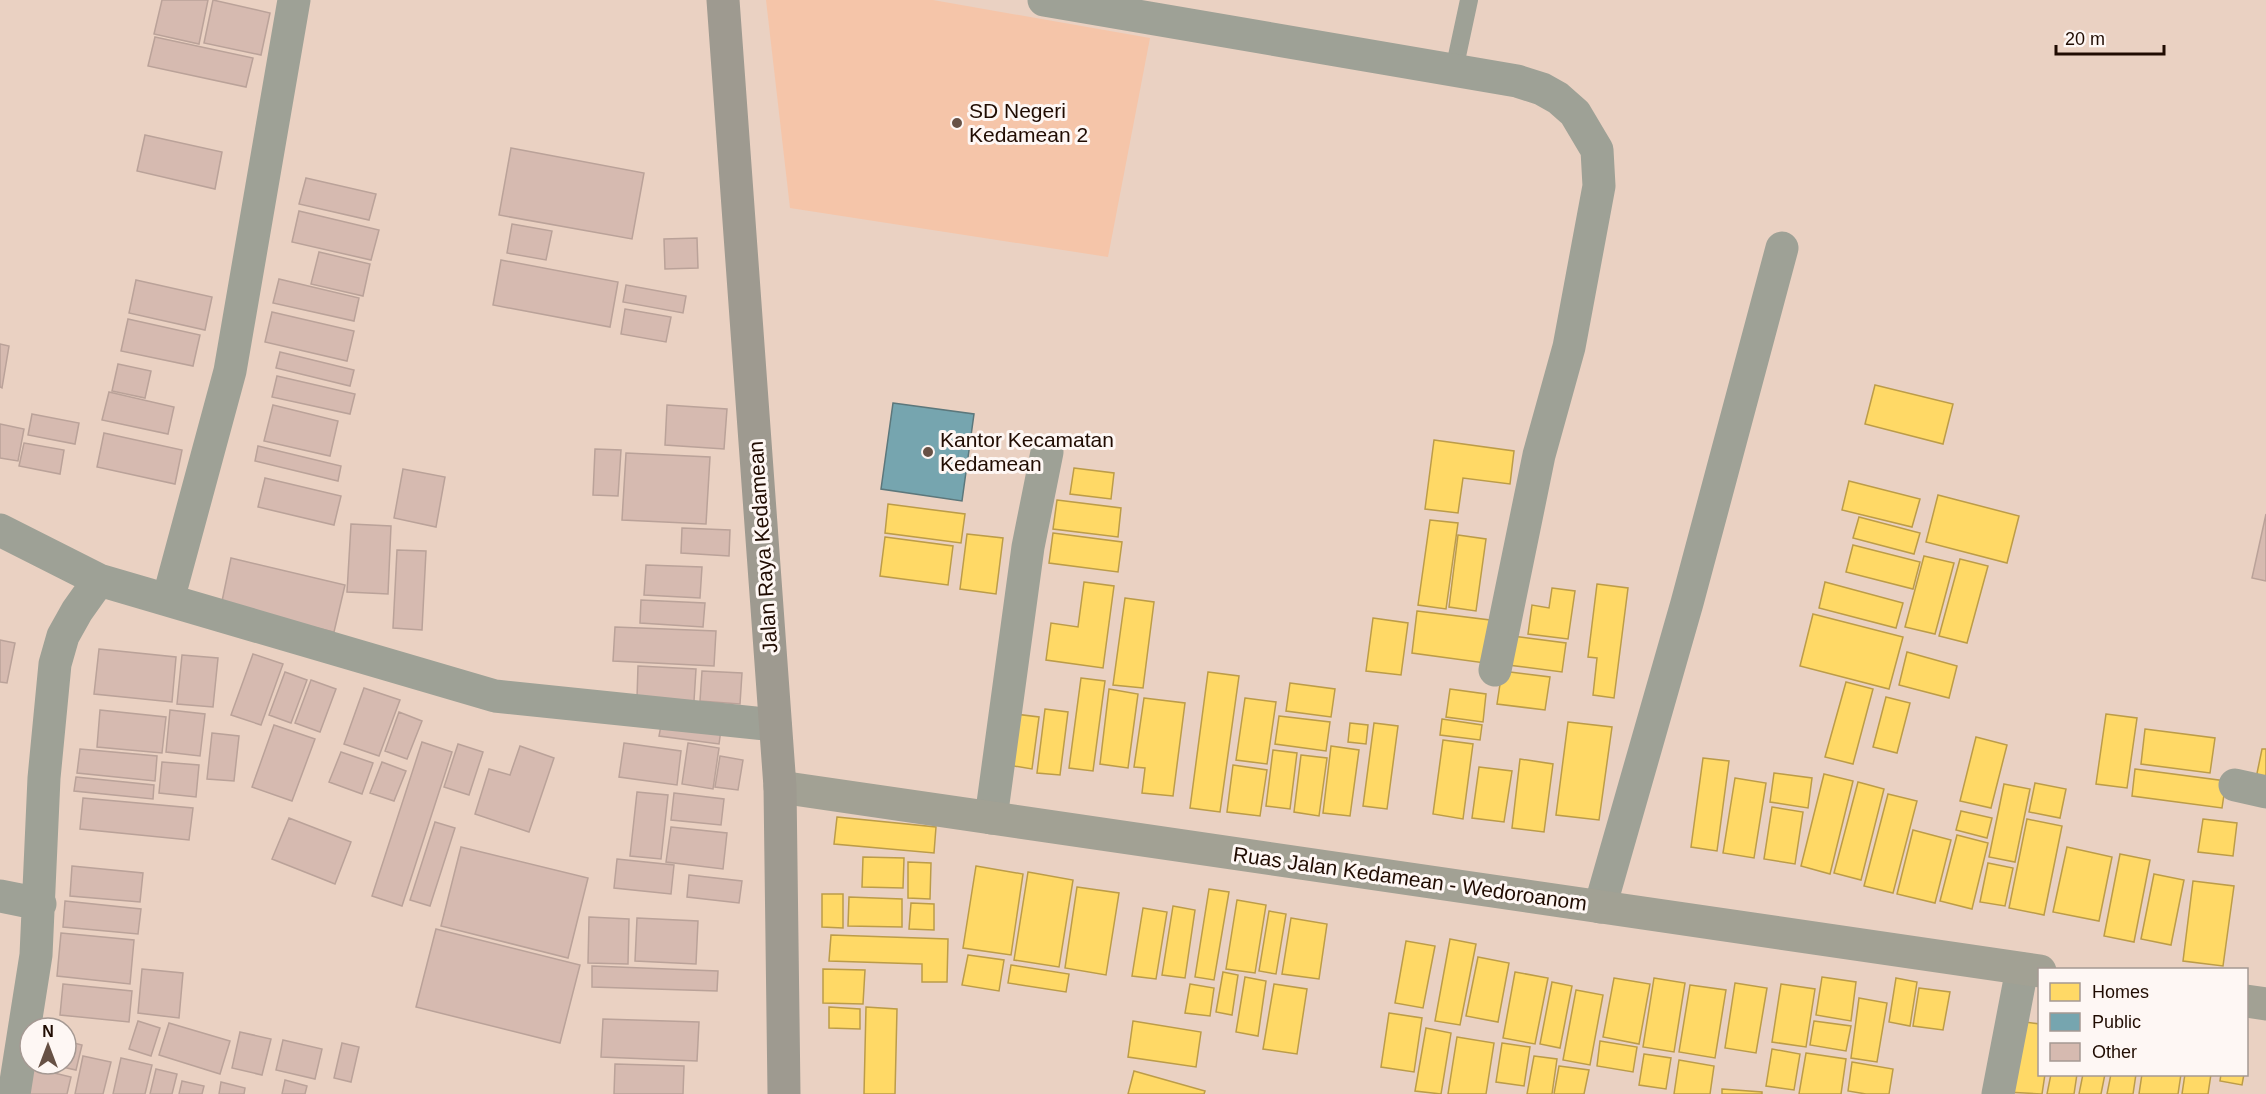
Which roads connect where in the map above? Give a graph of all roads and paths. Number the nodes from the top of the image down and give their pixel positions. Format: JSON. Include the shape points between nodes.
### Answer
{"nodes":[{"id":1,"x":294,"y":0,"type":"edge"},
{"id":2,"x":723,"y":0,"type":"edge"},
{"id":3,"x":1044,"y":0,"type":"edge"},
{"id":4,"x":1469,"y":0,"type":"edge"},
{"id":5,"x":1454,"y":70,"type":"junction"},
{"id":6,"x":1782,"y":248,"type":"dead end"},
{"id":7,"x":1047,"y":452,"type":"dead end"},
{"id":8,"x":0,"y":530,"type":"edge"},
{"id":9,"x":99,"y":580,"type":"junction"},
{"id":10,"x":168,"y":600,"type":"junction"},
{"id":11,"x":1495,"y":670,"type":"dead end"},
{"id":12,"x":775,"y":725,"type":"junction"},
{"id":13,"x":2235,"y":785,"type":"dead end"},
{"id":14,"x":780,"y":787,"type":"junction"},
{"id":15,"x":2266,"y":792,"type":"edge"},
{"id":16,"x":991,"y":818,"type":"junction"},
{"id":17,"x":0,"y":896,"type":"edge"},
{"id":18,"x":40,"y":904,"type":"junction"},
{"id":19,"x":1600,"y":907,"type":"junction"},
{"id":20,"x":2031,"y":970,"type":"edge"},
{"id":21,"x":2248,"y":1001,"type":"edge"},
{"id":22,"x":2266,"y":1004,"type":"edge"},
{"id":23,"x":14,"y":1094,"type":"edge"},
{"id":24,"x":784,"y":1094,"type":"edge"},
{"id":25,"x":1998,"y":1094,"type":"edge"}],
"edges":[{"from":1,"to":10,"type":"street","via":[[230,371]]},
{"from":2,"to":12,"type":"highway","name":"Jalan Raya Kedamean"},
{"from":3,"to":5,"type":"street"},
{"from":4,"to":5,"type":"lane"},
{"from":5,"to":11,"type":"street","via":[[1542,89],[1575,113],[1598,150],[1599,186],[1569,347],[1539,455]]},
{"from":6,"to":19,"type":"street"},
{"from":7,"to":16,"type":"street","via":[[1028,547]]},
{"from":8,"to":9,"type":"street"},
{"from":9,"to":10,"type":"street"},
{"from":9,"to":18,"type":"street","via":[[63,636],[55,664],[44,778]]},
{"from":10,"to":12,"type":"street","via":[[495,696]]},
{"from":12,"to":14,"type":"highway","name":"Jalan Raya Kedamean"},
{"from":13,"to":15,"type":"street"},
{"from":14,"to":16,"type":"main road","name":"Ruas Jalan Kedamean - Wedoroanom"},
{"from":14,"to":24,"type":"highway","name":"Jalan Raya Kedamean"},
{"from":16,"to":19,"type":"main road","name":"Ruas Jalan Kedamean - Wedoroanom"},
{"from":17,"to":18,"type":"street"},
{"from":18,"to":23,"type":"street","via":[[33,983]]},
{"from":19,"to":20,"type":"main road","name":"Ruas Jalan Kedamean - Wedoroanom"},
{"from":20,"to":25,"type":"street"},
{"from":21,"to":22,"type":"main road"}]}
